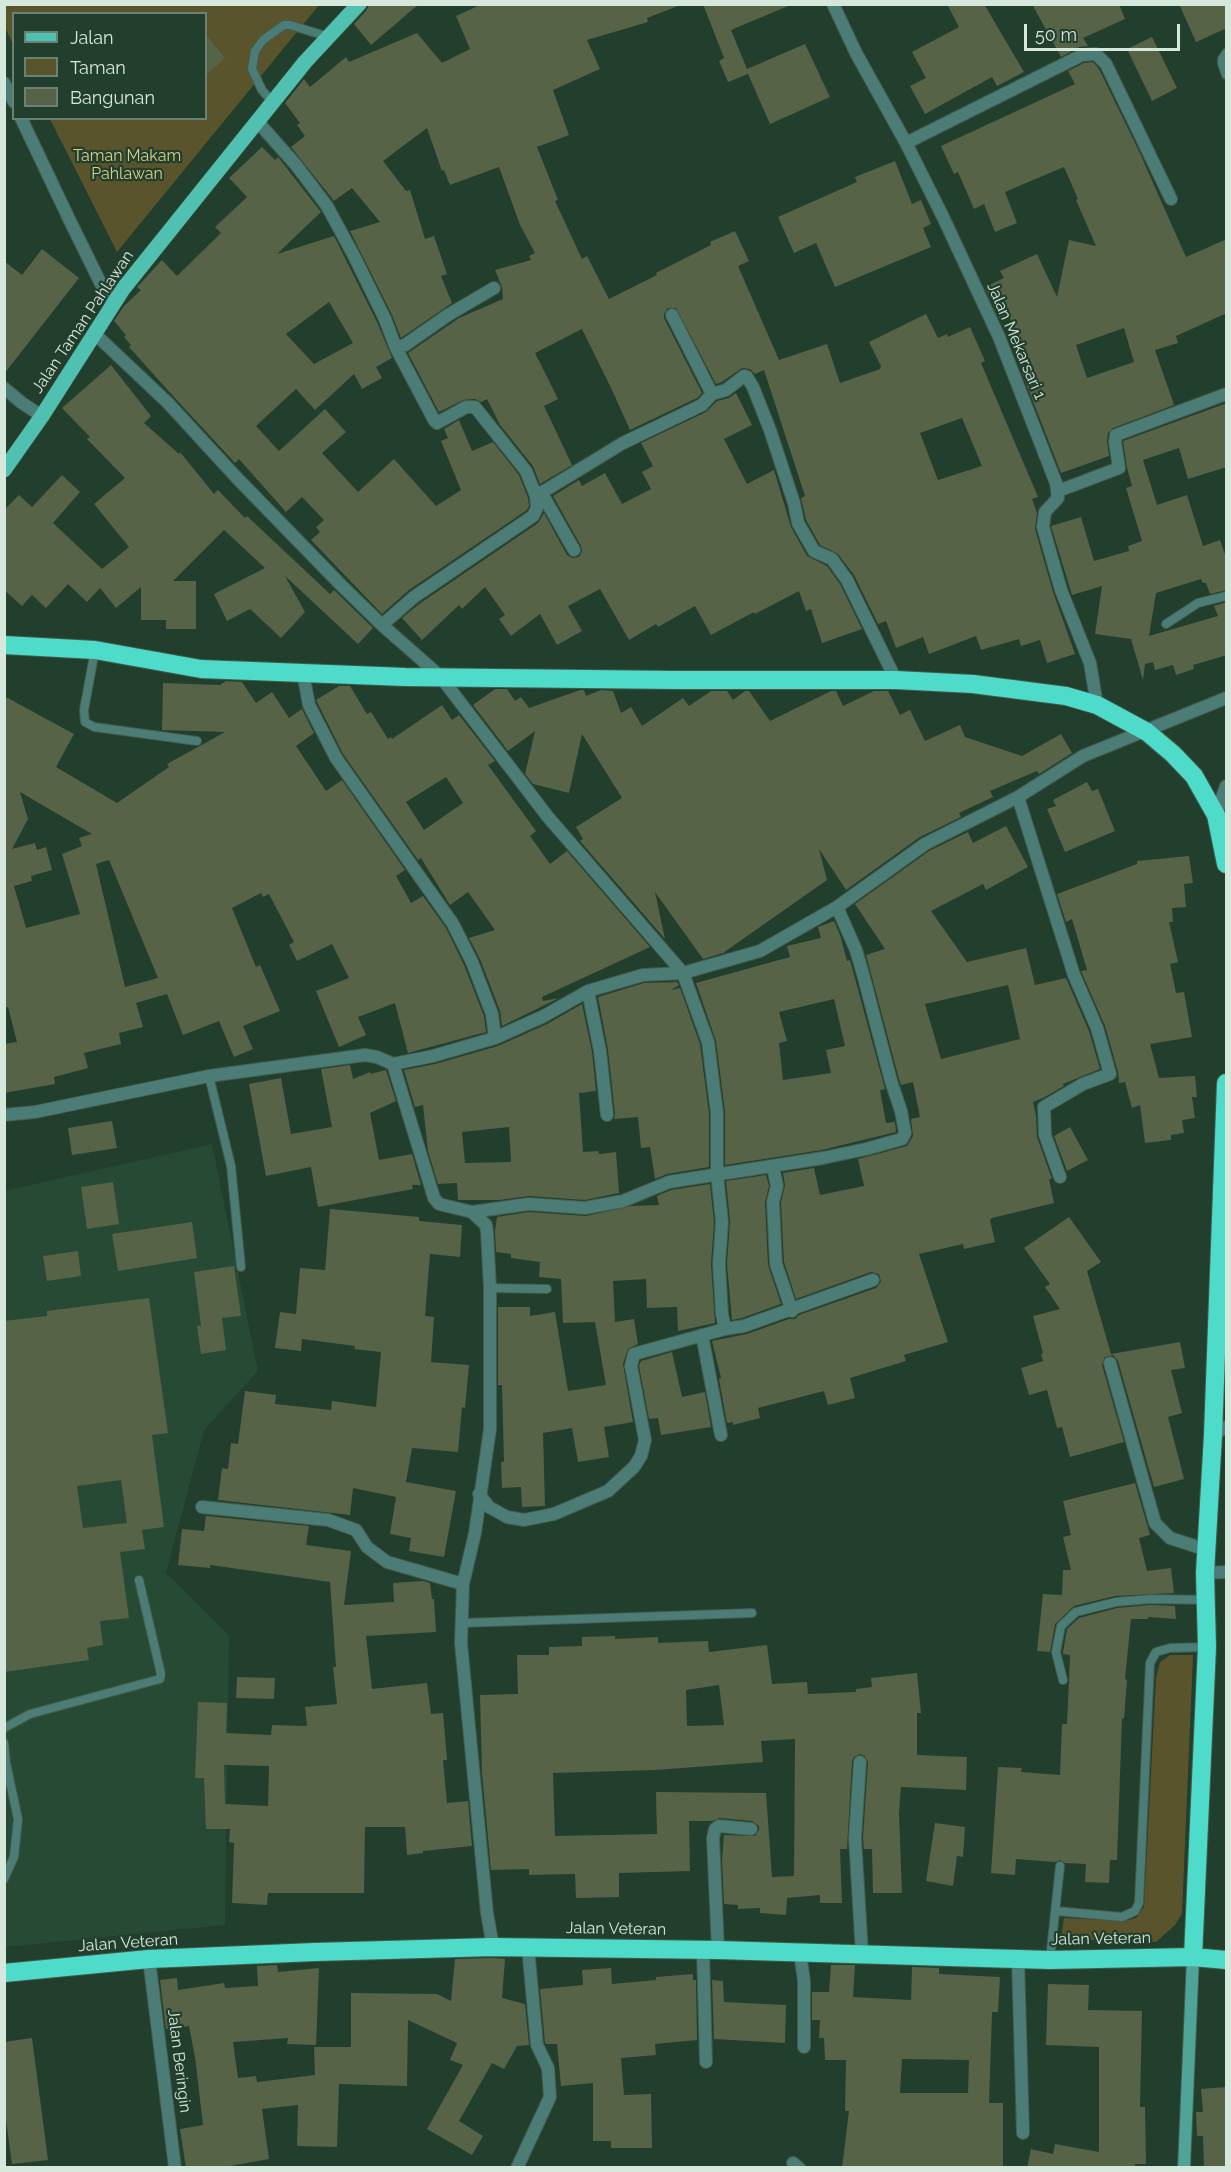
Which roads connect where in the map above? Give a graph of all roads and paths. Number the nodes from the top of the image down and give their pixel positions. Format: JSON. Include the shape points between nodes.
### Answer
{"nodes":[{"id":1,"x":359,"y":4,"type":"edge"},
{"id":2,"x":833,"y":4,"type":"edge"},
{"id":3,"x":329,"y":37,"type":"junction"},
{"id":4,"x":1227,"y":53,"type":"edge"},
{"id":5,"x":1227,"y":75,"type":"edge"},
{"id":6,"x":4,"y":83,"type":"edge"},
{"id":7,"x":12,"y":98,"type":"edge"},
{"id":8,"x":273,"y":103,"type":"junction"},
{"id":9,"x":22,"y":120,"type":"edge"},
{"id":10,"x":257,"y":121,"type":"junction"},
{"id":11,"x":906,"y":143,"type":"junction"},
{"id":12,"x":1171,"y":199,"type":"dead end"},
{"id":13,"x":494,"y":288,"type":"dead end"},
{"id":14,"x":113,"y":304,"type":"junction"},
{"id":15,"x":672,"y":315,"type":"dead end"},
{"id":16,"x":95,"y":334,"type":"junction"},
{"id":17,"x":396,"y":348,"type":"junction"},
{"id":18,"x":4,"y":388,"type":"edge"},
{"id":19,"x":712,"y":394,"type":"junction"},
{"id":20,"x":1227,"y":394,"type":"edge"},
{"id":21,"x":42,"y":416,"type":"junction"},
{"id":22,"x":4,"y":470,"type":"edge"},
{"id":23,"x":1058,"y":491,"type":"junction"},
{"id":24,"x":538,"y":494,"type":"junction"},
{"id":25,"x":574,"y":550,"type":"dead end"},
{"id":26,"x":1227,"y":597,"type":"edge"},
{"id":27,"x":1166,"y":624,"type":"dead end"},
{"id":28,"x":382,"y":625,"type":"junction"},
{"id":29,"x":4,"y":645,"type":"edge"},
{"id":30,"x":95,"y":651,"type":"junction"},
{"id":31,"x":303,"y":673,"type":"junction"},
{"id":32,"x":440,"y":676,"type":"junction"},
{"id":33,"x":896,"y":680,"type":"junction"},
{"id":34,"x":1227,"y":698,"type":"edge"},
{"id":35,"x":1097,"y":705,"type":"junction"},
{"id":36,"x":1147,"y":732,"type":"junction"},
{"id":37,"x":197,"y":741,"type":"dead end"},
{"id":38,"x":1227,"y":786,"type":"edge"},
{"id":39,"x":1018,"y":796,"type":"junction"},
{"id":40,"x":1216,"y":815,"type":"junction"},
{"id":41,"x":1227,"y":864,"type":"edge"},
{"id":42,"x":837,"y":907,"type":"junction"},
{"id":43,"x":683,"y":973,"type":"junction"},
{"id":44,"x":588,"y":991,"type":"junction"},
{"id":45,"x":495,"y":1038,"type":"junction"},
{"id":46,"x":393,"y":1065,"type":"junction"},
{"id":47,"x":209,"y":1076,"type":"junction"},
{"id":48,"x":1227,"y":1083,"type":"edge"},
{"id":49,"x":4,"y":1114,"type":"edge"},
{"id":50,"x":607,"y":1115,"type":"dead end"},
{"id":51,"x":774,"y":1167,"type":"junction"},
{"id":52,"x":717,"y":1174,"type":"junction"},
{"id":53,"x":1060,"y":1177,"type":"dead end"},
{"id":54,"x":472,"y":1212,"type":"junction"},
{"id":55,"x":241,"y":1267,"type":"dead end"},
{"id":56,"x":873,"y":1280,"type":"dead end"},
{"id":57,"x":490,"y":1288,"type":"junction"},
{"id":58,"x":547,"y":1289,"type":"dead end"},
{"id":59,"x":792,"y":1311,"type":"junction"},
{"id":60,"x":725,"y":1329,"type":"junction"},
{"id":61,"x":702,"y":1335,"type":"junction"},
{"id":62,"x":1110,"y":1363,"type":"dead end"},
{"id":63,"x":1220,"y":1431,"type":"edge"},
{"id":64,"x":721,"y":1435,"type":"dead end"},
{"id":65,"x":479,"y":1494,"type":"junction"},
{"id":66,"x":201,"y":1507,"type":"dead end"},
{"id":67,"x":1207,"y":1550,"type":"junction"},
{"id":68,"x":1227,"y":1572,"type":"edge"},
{"id":69,"x":1205,"y":1573,"type":"junction"},
{"id":70,"x":139,"y":1580,"type":"dead end"},
{"id":71,"x":463,"y":1584,"type":"junction"},
{"id":72,"x":1207,"y":1600,"type":"junction"},
{"id":73,"x":752,"y":1613,"type":"dead end"},
{"id":74,"x":462,"y":1623,"type":"junction"},
{"id":75,"x":1207,"y":1647,"type":"junction"},
{"id":76,"x":1064,"y":1680,"type":"dead end"},
{"id":77,"x":4,"y":1728,"type":"edge"},
{"id":78,"x":4,"y":1743,"type":"edge"},
{"id":79,"x":860,"y":1762,"type":"dead end"},
{"id":80,"x":751,"y":1829,"type":"dead end"},
{"id":81,"x":1060,"y":1866,"type":"dead end"},
{"id":82,"x":4,"y":1879,"type":"edge"},
{"id":83,"x":1056,"y":1911,"type":"junction"},
{"id":84,"x":493,"y":1947,"type":"junction"},
{"id":85,"x":528,"y":1947,"type":"junction"},
{"id":86,"x":711,"y":1950,"type":"junction"},
{"id":87,"x":800,"y":1953,"type":"junction"},
{"id":88,"x":862,"y":1954,"type":"junction"},
{"id":89,"x":1193,"y":1957,"type":"junction"},
{"id":90,"x":149,"y":1959,"type":"junction"},
{"id":91,"x":1018,"y":1959,"type":"junction"},
{"id":92,"x":1050,"y":1960,"type":"junction"},
{"id":93,"x":1227,"y":1960,"type":"edge"},
{"id":94,"x":4,"y":1973,"type":"edge"},
{"id":95,"x":804,"y":2047,"type":"dead end"},
{"id":96,"x":706,"y":2062,"type":"dead end"},
{"id":97,"x":1023,"y":2133,"type":"dead end"},
{"id":98,"x":176,"y":2168,"type":"edge"},
{"id":99,"x":517,"y":2168,"type":"edge"},
{"id":100,"x":1184,"y":2168,"type":"edge"}],
"edges":[{"from":1,"to":3,"type":"main road","name":"Jalan Taman Pahlawan"},
{"from":2,"to":11,"type":"street","name":"Jalan Mekarsari 1"},
{"from":3,"to":8,"type":"main road","name":"Jalan Taman Pahlawan"},
{"from":3,"to":8,"type":"lane","via":[[284,25],[263,40],[255,51],[252,69]]},
{"from":4,"to":5,"type":"lane","via":[[1222,64]]},
{"from":6,"to":7,"type":"street"},
{"from":8,"to":10,"type":"main road","name":"Jalan Taman Pahlawan"},
{"from":9,"to":14,"type":"street"},
{"from":10,"to":14,"type":"main road","name":"Jalan Taman Pahlawan"},
{"from":10,"to":17,"type":"street","via":[[327,206]]},
{"from":11,"to":12,"type":"street","via":[[1082,55],[1096,54],[1106,64]]},
{"from":11,"to":23,"type":"street","name":"Jalan Mekarsari 1","via":[[999,337]]},
{"from":13,"to":17,"type":"street"},
{"from":14,"to":16,"type":"main road","name":"Jalan Taman Pahlawan"},
{"from":15,"to":19,"type":"street"},
{"from":16,"to":21,"type":"main road","name":"Jalan Taman Pahlawan"},
{"from":16,"to":28,"type":"street","via":[[168,403]]},
{"from":17,"to":24,"type":"street","via":[[434,420],[437,423],[466,407],[475,407],[526,471]]},
{"from":18,"to":21,"type":"street"},
{"from":19,"to":24,"type":"street","via":[[702,405],[623,443]]},
{"from":19,"to":33,"type":"street","via":[[747,377],[771,430],[798,523],[814,551],[832,559],[847,580]]},
{"from":20,"to":23,"type":"street","via":[[1116,435],[1119,468]]},
{"from":21,"to":22,"type":"main road","name":"Jalan Taman Pahlawan"},
{"from":23,"to":35,"type":"street","via":[[1058,498],[1043,518],[1044,527],[1061,590],[1090,663]]},
{"from":24,"to":25,"type":"street"},
{"from":24,"to":28,"type":"street","via":[[533,516],[414,597]]},
{"from":26,"to":27,"type":"lane","via":[[1198,603]]},
{"from":28,"to":32,"type":"street"},
{"from":29,"to":30,"type":"highway"},
{"from":30,"to":31,"type":"highway","via":[[201,669]]},
{"from":30,"to":37,"type":"lane","via":[[85,722],[94,727]]},
{"from":31,"to":32,"type":"highway"},
{"from":31,"to":45,"type":"street","via":[[309,705],[336,758],[453,924],[492,1014]]},
{"from":32,"to":33,"type":"highway"},
{"from":32,"to":43,"type":"street","via":[[548,817]]},
{"from":33,"to":35,"type":"highway","via":[[1013,688]]},
{"from":34,"to":36,"type":"street"},
{"from":35,"to":36,"type":"highway"},
{"from":36,"to":39,"type":"street","via":[[1083,756]]},
{"from":36,"to":40,"type":"highway","via":[[1194,776]]},
{"from":38,"to":40,"type":"street"},
{"from":39,"to":42,"type":"street","via":[[925,844]]},
{"from":39,"to":53,"type":"street","via":[[1074,975],[1097,1028],[1110,1074],[1083,1084],[1044,1107],[1045,1135]]},
{"from":40,"to":41,"type":"highway"},
{"from":42,"to":43,"type":"street","via":[[760,951]]},
{"from":42,"to":51,"type":"street","via":[[863,974],[901,1111],[904,1136],[866,1149]]},
{"from":43,"to":44,"type":"street","via":[[643,975]]},
{"from":43,"to":52,"type":"street","via":[[708,1041],[717,1113]]},
{"from":44,"to":45,"type":"street"},
{"from":44,"to":50,"type":"street"},
{"from":45,"to":46,"type":"street"},
{"from":46,"to":47,"type":"street","via":[[365,1055]]},
{"from":46,"to":54,"type":"street","via":[[434,1198],[439,1204]]},
{"from":47,"to":49,"type":"street","via":[[35,1112]]},
{"from":47,"to":55,"type":"lane","via":[[231,1166]]},
{"from":48,"to":63,"type":"highway"},
{"from":51,"to":52,"type":"street"},
{"from":51,"to":59,"type":"street","via":[[776,1264]]},
{"from":52,"to":54,"type":"street","via":[[669,1182],[623,1201],[585,1208],[529,1204]]},
{"from":52,"to":60,"type":"street"},
{"from":54,"to":57,"type":"street","via":[[486,1225]]},
{"from":56,"to":59,"type":"street"},
{"from":57,"to":58,"type":"lane"},
{"from":57,"to":65,"type":"street","via":[[490,1429]]},
{"from":59,"to":60,"type":"street"},
{"from":60,"to":61,"type":"street"},
{"from":61,"to":64,"type":"street"},
{"from":61,"to":65,"type":"street","via":[[634,1354],[631,1366],[645,1440],[634,1467],[608,1491],[554,1514],[524,1520],[507,1517],[489,1507]]},
{"from":62,"to":67,"type":"street","via":[[1155,1523],[1170,1538]]},
{"from":63,"to":67,"type":"highway"},
{"from":65,"to":71,"type":"street"},
{"from":66,"to":71,"type":"street","via":[[328,1521],[356,1530],[367,1547],[387,1562]]},
{"from":67,"to":69,"type":"highway"},
{"from":68,"to":69,"type":"street"},
{"from":69,"to":72,"type":"highway"},
{"from":70,"to":77,"type":"lane","via":[[159,1679],[30,1714]]},
{"from":71,"to":74,"type":"street"},
{"from":72,"to":75,"type":"highway"},
{"from":72,"to":76,"type":"lane","via":[[1116,1602],[1076,1612],[1061,1626],[1056,1652]]},
{"from":73,"to":74,"type":"lane"},
{"from":74,"to":84,"type":"street"},
{"from":75,"to":83,"type":"lane","via":[[1170,1648],[1156,1652],[1150,1663],[1139,1903],[1135,1911],[1122,1917]]},
{"from":75,"to":89,"type":"highway"},
{"from":78,"to":82,"type":"lane","via":[[18,1819],[14,1857]]},
{"from":79,"to":88,"type":"street","via":[[855,1838]]},
{"from":80,"to":86,"type":"street","via":[[720,1826],[713,1838]]},
{"from":81,"to":83,"type":"lane"},
{"from":83,"to":92,"type":"lane"},
{"from":84,"to":85,"type":"highway","name":"Jalan Veteran"},
{"from":84,"to":90,"type":"highway","name":"Jalan Veteran"},
{"from":85,"to":86,"type":"highway","name":"Jalan Veteran"},
{"from":85,"to":99,"type":"street","via":[[537,2044],[548,2068],[550,2097]]},
{"from":86,"to":87,"type":"highway","name":"Jalan Veteran"},
{"from":86,"to":96,"type":"street"},
{"from":87,"to":88,"type":"highway","name":"Jalan Veteran"},
{"from":87,"to":95,"type":"street"},
{"from":88,"to":91,"type":"highway","name":"Jalan Veteran"},
{"from":89,"to":92,"type":"highway","name":"Jalan Veteran"},
{"from":89,"to":93,"type":"highway","name":"Jalan Veteran"},
{"from":89,"to":100,"type":"main road"},
{"from":90,"to":94,"type":"highway","name":"Jalan Veteran"},
{"from":90,"to":98,"type":"street","name":"Jalan Beringin"},
{"from":91,"to":92,"type":"highway","name":"Jalan Veteran"},
{"from":91,"to":97,"type":"street"}]}
